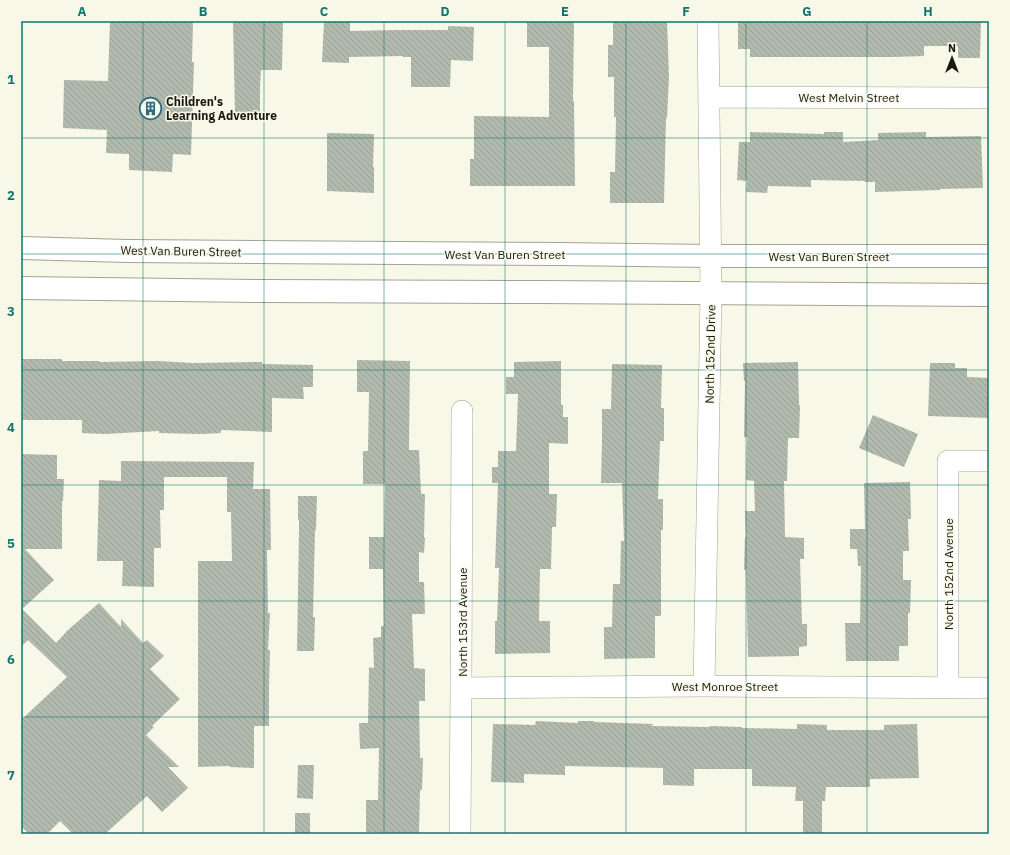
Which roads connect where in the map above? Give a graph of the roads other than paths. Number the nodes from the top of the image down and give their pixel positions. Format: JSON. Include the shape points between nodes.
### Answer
{"nodes":[{"id":1,"x":708,"y":21,"type":"edge"},
{"id":2,"x":709,"y":97,"type":"junction"},
{"id":3,"x":989,"y":98,"type":"edge"},
{"id":4,"x":21,"y":248,"type":"edge"},
{"id":5,"x":711,"y":256,"type":"junction"},
{"id":6,"x":989,"y":256,"type":"edge"},
{"id":7,"x":21,"y":288,"type":"edge"},
{"id":8,"x":711,"y":293,"type":"junction"},
{"id":9,"x":989,"y":295,"type":"edge"},
{"id":10,"x":462,"y":411,"type":"dead end"},
{"id":11,"x":989,"y":461,"type":"edge"},
{"id":12,"x":704,"y":686,"type":"junction"},
{"id":13,"x":948,"y":687,"type":"junction"},
{"id":14,"x":461,"y":688,"type":"junction"},
{"id":15,"x":989,"y":688,"type":"edge"},
{"id":16,"x":460,"y":834,"type":"edge"}],
"edges":[{"from":1,"to":2,"type":"street","name":"North 152nd Drive"},
{"from":2,"to":3,"type":"street","name":"West Melvin Street"},
{"from":2,"to":5,"type":"street","name":"North 152nd Drive"},
{"from":4,"to":5,"type":"main road","name":"West Van Buren Street"},
{"from":5,"to":6,"type":"main road","name":"West Van Buren Street"},
{"from":5,"to":8,"type":"street","name":"North 152nd Drive"},
{"from":7,"to":8,"type":"main road"},
{"from":8,"to":9,"type":"main road"},
{"from":8,"to":12,"type":"street","name":"North 152nd Drive"},
{"from":10,"to":14,"type":"street","name":"North 153rd Avenue"},
{"from":11,"to":13,"type":"street","name":"North 152nd Avenue","via":[[948,461]]},
{"from":12,"to":13,"type":"street","name":"West Monroe Street"},
{"from":12,"to":14,"type":"street","name":"West Monroe Street"},
{"from":13,"to":15,"type":"street","name":"West Monroe Street"},
{"from":14,"to":16,"type":"street","name":"North 153rd Avenue"}]}
